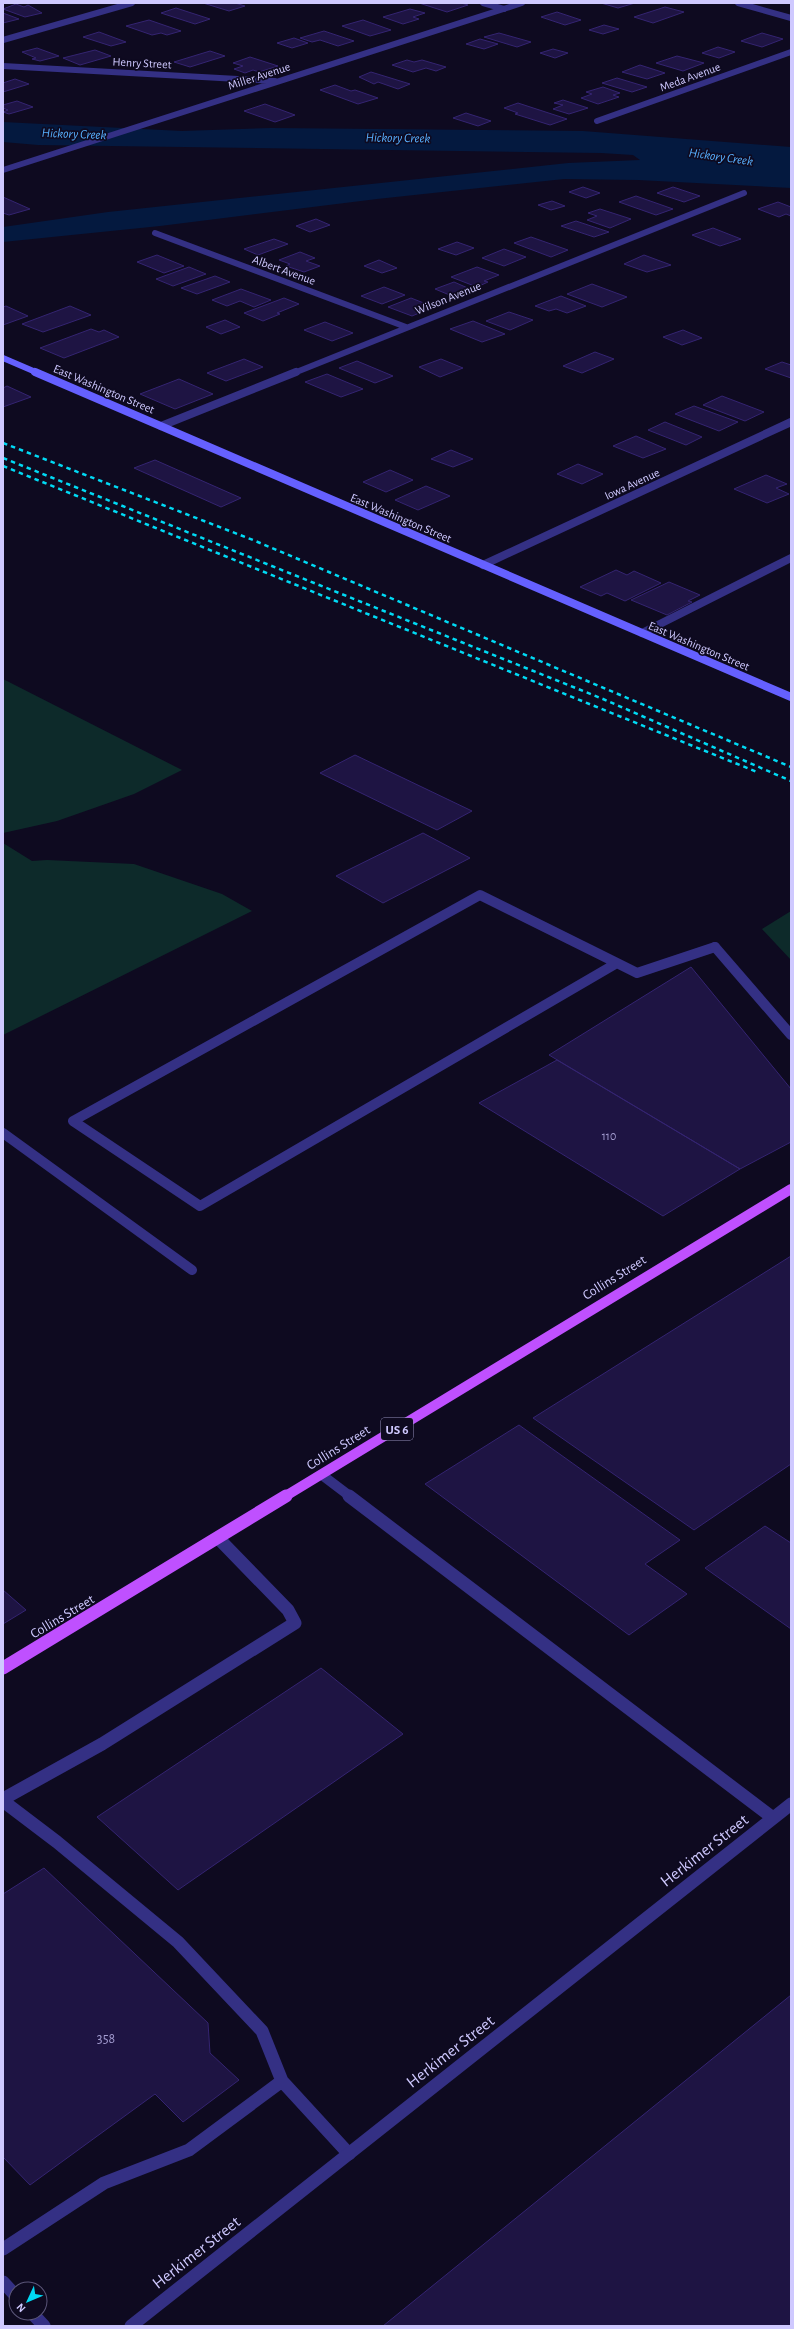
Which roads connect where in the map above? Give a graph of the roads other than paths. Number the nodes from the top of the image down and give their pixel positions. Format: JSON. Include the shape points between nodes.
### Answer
{"nodes":[{"id":1,"x":132,"y":3,"type":"edge"},
{"id":2,"x":483,"y":3,"type":"edge"},
{"id":3,"x":522,"y":3,"type":"edge"},
{"id":4,"x":738,"y":3,"type":"edge"},
{"id":5,"x":504,"y":9,"type":"junction"},
{"id":6,"x":791,"y":18,"type":"edge"},
{"id":7,"x":3,"y":40,"type":"edge"},
{"id":8,"x":791,"y":52,"type":"edge"},
{"id":9,"x":3,"y":66,"type":"edge"},
{"id":10,"x":281,"y":81,"type":"junction"},
{"id":11,"x":597,"y":121,"type":"dead end"},
{"id":12,"x":3,"y":170,"type":"edge"},
{"id":13,"x":744,"y":193,"type":"dead end"},
{"id":14,"x":155,"y":233,"type":"dead end"},
{"id":15,"x":406,"y":327,"type":"junction"},
{"id":16,"x":3,"y":358,"type":"edge"},
{"id":17,"x":791,"y":422,"type":"edge"},
{"id":18,"x":161,"y":426,"type":"junction"},
{"id":19,"x":791,"y":558,"type":"edge"},
{"id":20,"x":483,"y":565,"type":"junction"},
{"id":21,"x":642,"y":633,"type":"junction"},
{"id":22,"x":791,"y":697,"type":"edge"},
{"id":23,"x":617,"y":963,"type":"junction"},
{"id":24,"x":791,"y":1035,"type":"edge"},
{"id":25,"x":3,"y":1133,"type":"edge"},
{"id":26,"x":791,"y":1189,"type":"edge"},
{"id":27,"x":192,"y":1270,"type":"dead end"},
{"id":28,"x":322,"y":1475,"type":"junction"},
{"id":29,"x":219,"y":1539,"type":"junction"},
{"id":30,"x":3,"y":1668,"type":"edge"},
{"id":31,"x":3,"y":1800,"type":"edge"},
{"id":32,"x":791,"y":1804,"type":"edge"},
{"id":33,"x":773,"y":1818,"type":"junction"},
{"id":34,"x":282,"y":2081,"type":"junction"},
{"id":35,"x":349,"y":2154,"type":"junction"},
{"id":36,"x":3,"y":2249,"type":"edge"},
{"id":37,"x":131,"y":2326,"type":"edge"}],
"edges":[{"from":1,"to":7,"type":"street"},
{"from":2,"to":5,"type":"street"},
{"from":3,"to":5,"type":"street","name":"Miller Avenue"},
{"from":4,"to":6,"type":"street"},
{"from":5,"to":10,"type":"street","name":"Miller Avenue"},
{"from":8,"to":11,"type":"street","name":"Meda Avenue"},
{"from":9,"to":10,"type":"street","name":"Henry Street"},
{"from":10,"to":12,"type":"street","name":"Miller Avenue"},
{"from":13,"to":15,"type":"street","name":"Wilson Avenue"},
{"from":14,"to":15,"type":"street","name":"Albert Avenue"},
{"from":15,"to":18,"type":"street","name":"Wilson Avenue"},
{"from":16,"to":18,"type":"street","name":"East Washington Street"},
{"from":17,"to":20,"type":"street","name":"Iowa Avenue"},
{"from":18,"to":20,"type":"street","name":"East Washington Street"},
{"from":19,"to":21,"type":"street"},
{"from":20,"to":21,"type":"street","name":"East Washington Street"},
{"from":21,"to":22,"type":"street","name":"East Washington Street"},
{"from":23,"to":23,"type":"street","via":[[480,895],[73,1121],[200,1206]]},
{"from":23,"to":24,"type":"street","via":[[637,973],[716,947]]},
{"from":25,"to":27,"type":"street"},
{"from":26,"to":28,"type":"main road","name":"Collins Street","number":"US 6","via":[[647,1274]]},
{"from":28,"to":29,"type":"main road","name":"Collins Street","number":"US 6"},
{"from":28,"to":33,"type":"street"},
{"from":29,"to":30,"type":"main road","name":"Collins Street","number":"US 6"},
{"from":29,"to":31,"type":"street","via":[[288,1610],[295,1623],[102,1744]]},
{"from":31,"to":34,"type":"street","via":[[178,1942],[262,2031]]},
{"from":32,"to":33,"type":"street","name":"Herkimer Street"},
{"from":33,"to":35,"type":"street","name":"Herkimer Street"},
{"from":34,"to":35,"type":"street"},
{"from":34,"to":36,"type":"street","via":[[189,2150],[104,2183]]},
{"from":35,"to":37,"type":"street","name":"Herkimer Street"}]}
